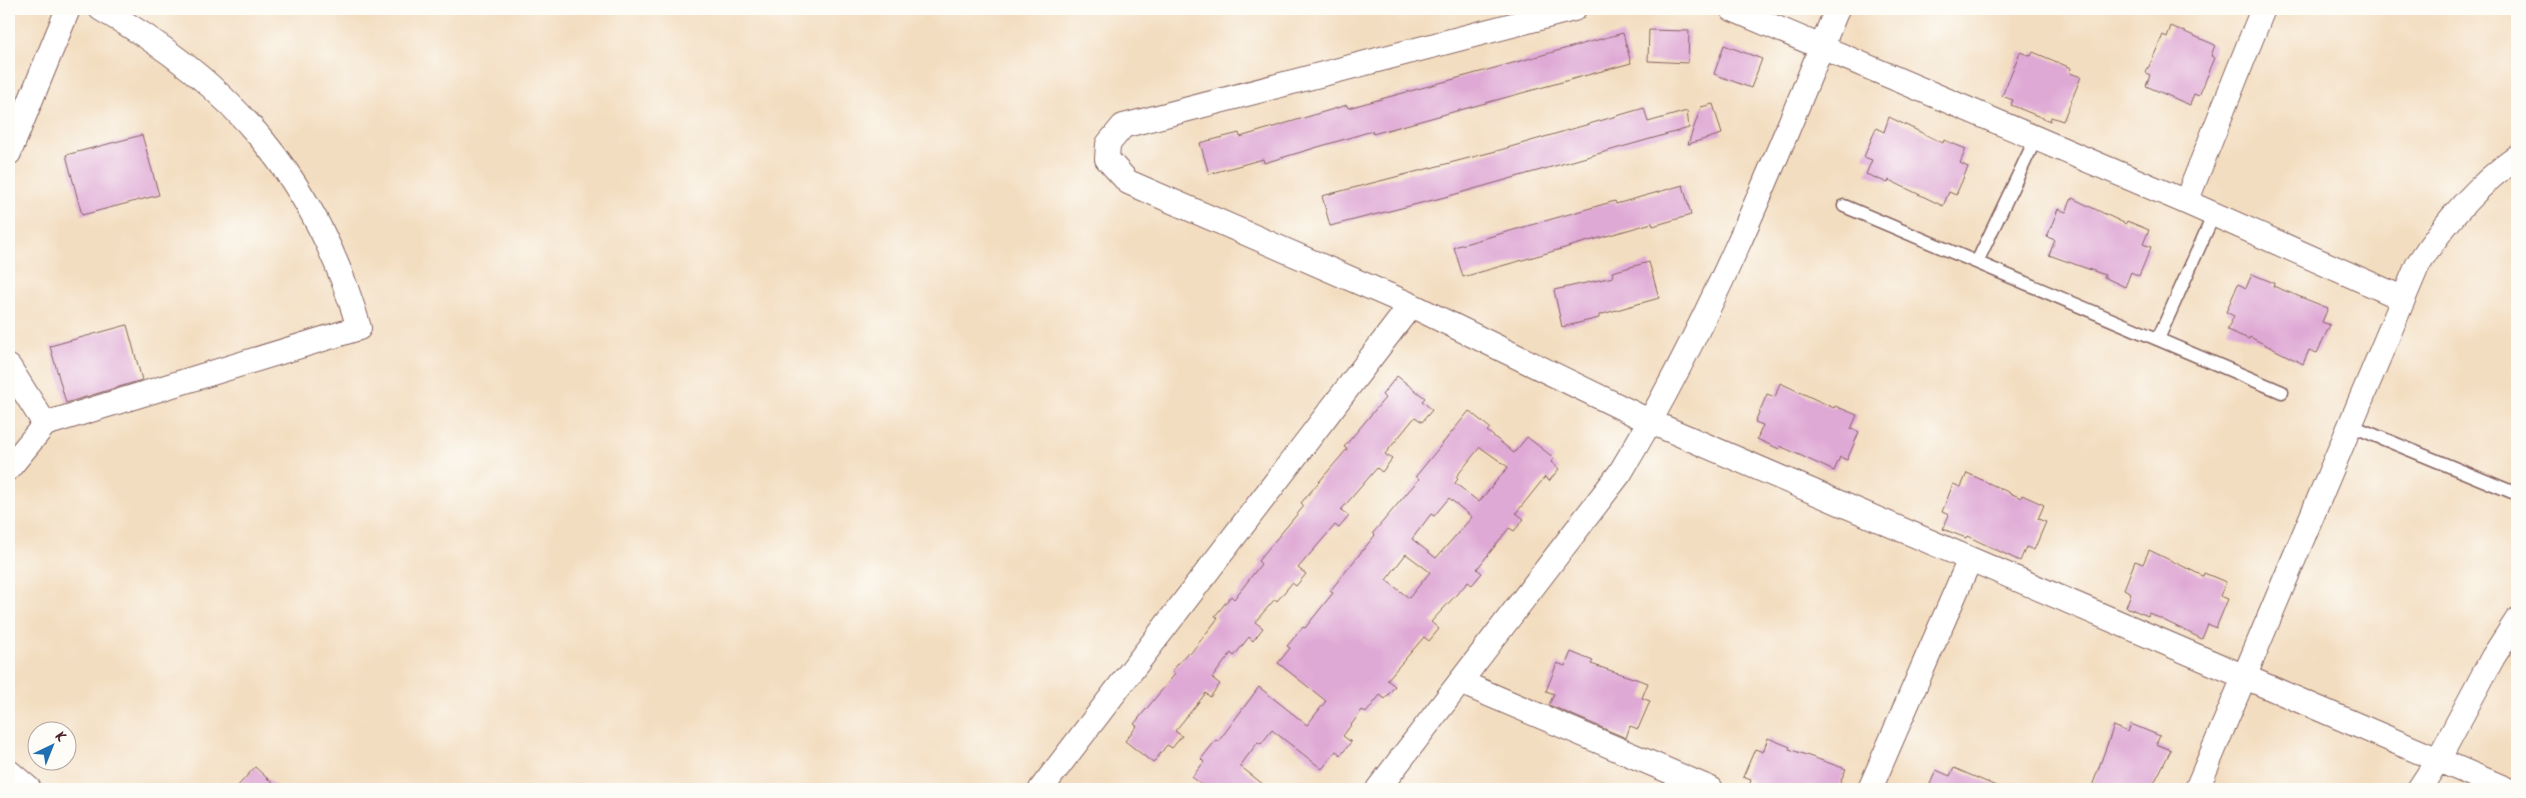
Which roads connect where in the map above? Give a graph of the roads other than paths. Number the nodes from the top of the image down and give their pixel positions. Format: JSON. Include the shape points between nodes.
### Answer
{"nodes":[{"id":1,"x":68,"y":9,"type":"edge"},
{"id":2,"x":101,"y":9,"type":"edge"},
{"id":3,"x":1574,"y":9,"type":"edge"},
{"id":4,"x":1732,"y":9,"type":"edge"},
{"id":5,"x":1837,"y":9,"type":"edge"},
{"id":6,"x":2263,"y":9,"type":"edge"},
{"id":7,"x":1821,"y":48,"type":"junction"},
{"id":8,"x":2036,"y":138,"type":"junction"},
{"id":9,"x":9,"y":153,"type":"edge"},
{"id":10,"x":2517,"y":157,"type":"edge"},
{"id":11,"x":2186,"y":202,"type":"junction"},
{"id":12,"x":1844,"y":206,"type":"dead end"},
{"id":13,"x":2214,"y":214,"type":"junction"},
{"id":14,"x":1977,"y":262,"type":"junction"},
{"id":15,"x":2402,"y":298,"type":"junction"},
{"id":16,"x":1411,"y":306,"type":"junction"},
{"id":17,"x":2158,"y":339,"type":"junction"},
{"id":18,"x":9,"y":368,"type":"edge"},
{"id":19,"x":2282,"y":392,"type":"dead end"},
{"id":20,"x":1651,"y":422,"type":"junction"},
{"id":21,"x":45,"y":424,"type":"junction"},
{"id":22,"x":2350,"y":425,"type":"junction"},
{"id":23,"x":9,"y":468,"type":"edge"},
{"id":24,"x":2517,"y":494,"type":"edge"},
{"id":25,"x":1970,"y":559,"type":"junction"},
{"id":26,"x":2517,"y":620,"type":"edge"},
{"id":27,"x":2244,"y":677,"type":"junction"},
{"id":28,"x":1460,"y":682,"type":"junction"},
{"id":29,"x":2438,"y":760,"type":"junction"},
{"id":30,"x":9,"y":772,"type":"edge"},
{"id":31,"x":29,"y":789,"type":"edge"},
{"id":32,"x":1041,"y":789,"type":"edge"},
{"id":33,"x":1378,"y":789,"type":"edge"},
{"id":34,"x":1711,"y":789,"type":"edge"},
{"id":35,"x":1870,"y":789,"type":"edge"},
{"id":36,"x":2196,"y":789,"type":"edge"},
{"id":37,"x":2419,"y":789,"type":"edge"},
{"id":38,"x":2506,"y":789,"type":"edge"}],
"edges":[{"from":1,"to":9,"type":"street"},
{"from":2,"to":21,"type":"street","via":[[177,58],[220,94],[264,141],[317,219],[341,272],[359,328]]},
{"from":3,"to":16,"type":"street","via":[[1123,126],[1108,144],[1107,159],[1128,182]]},
{"from":4,"to":7,"type":"street"},
{"from":5,"to":7,"type":"street"},
{"from":6,"to":11,"type":"street"},
{"from":7,"to":8,"type":"street"},
{"from":7,"to":20,"type":"street","via":[[1702,324]]},
{"from":8,"to":11,"type":"street"},
{"from":8,"to":14,"type":"lane"},
{"from":10,"to":15,"type":"street","via":[[2455,212],[2418,264]]},
{"from":11,"to":13,"type":"street"},
{"from":12,"to":14,"type":"lane"},
{"from":13,"to":15,"type":"street"},
{"from":13,"to":17,"type":"lane"},
{"from":14,"to":17,"type":"lane"},
{"from":15,"to":22,"type":"street"},
{"from":16,"to":20,"type":"street"},
{"from":16,"to":32,"type":"street"},
{"from":17,"to":19,"type":"lane"},
{"from":18,"to":21,"type":"street"},
{"from":20,"to":25,"type":"street"},
{"from":20,"to":28,"type":"street","via":[[1620,473]]},
{"from":21,"to":23,"type":"street"},
{"from":22,"to":24,"type":"lane"},
{"from":22,"to":27,"type":"street"},
{"from":25,"to":27,"type":"street"},
{"from":25,"to":35,"type":"street"},
{"from":26,"to":29,"type":"street","via":[[2493,657]]},
{"from":27,"to":29,"type":"street"},
{"from":27,"to":36,"type":"street"},
{"from":28,"to":33,"type":"street"},
{"from":28,"to":34,"type":"street"},
{"from":29,"to":37,"type":"street"},
{"from":29,"to":38,"type":"street"},
{"from":30,"to":31,"type":"street"}]}
